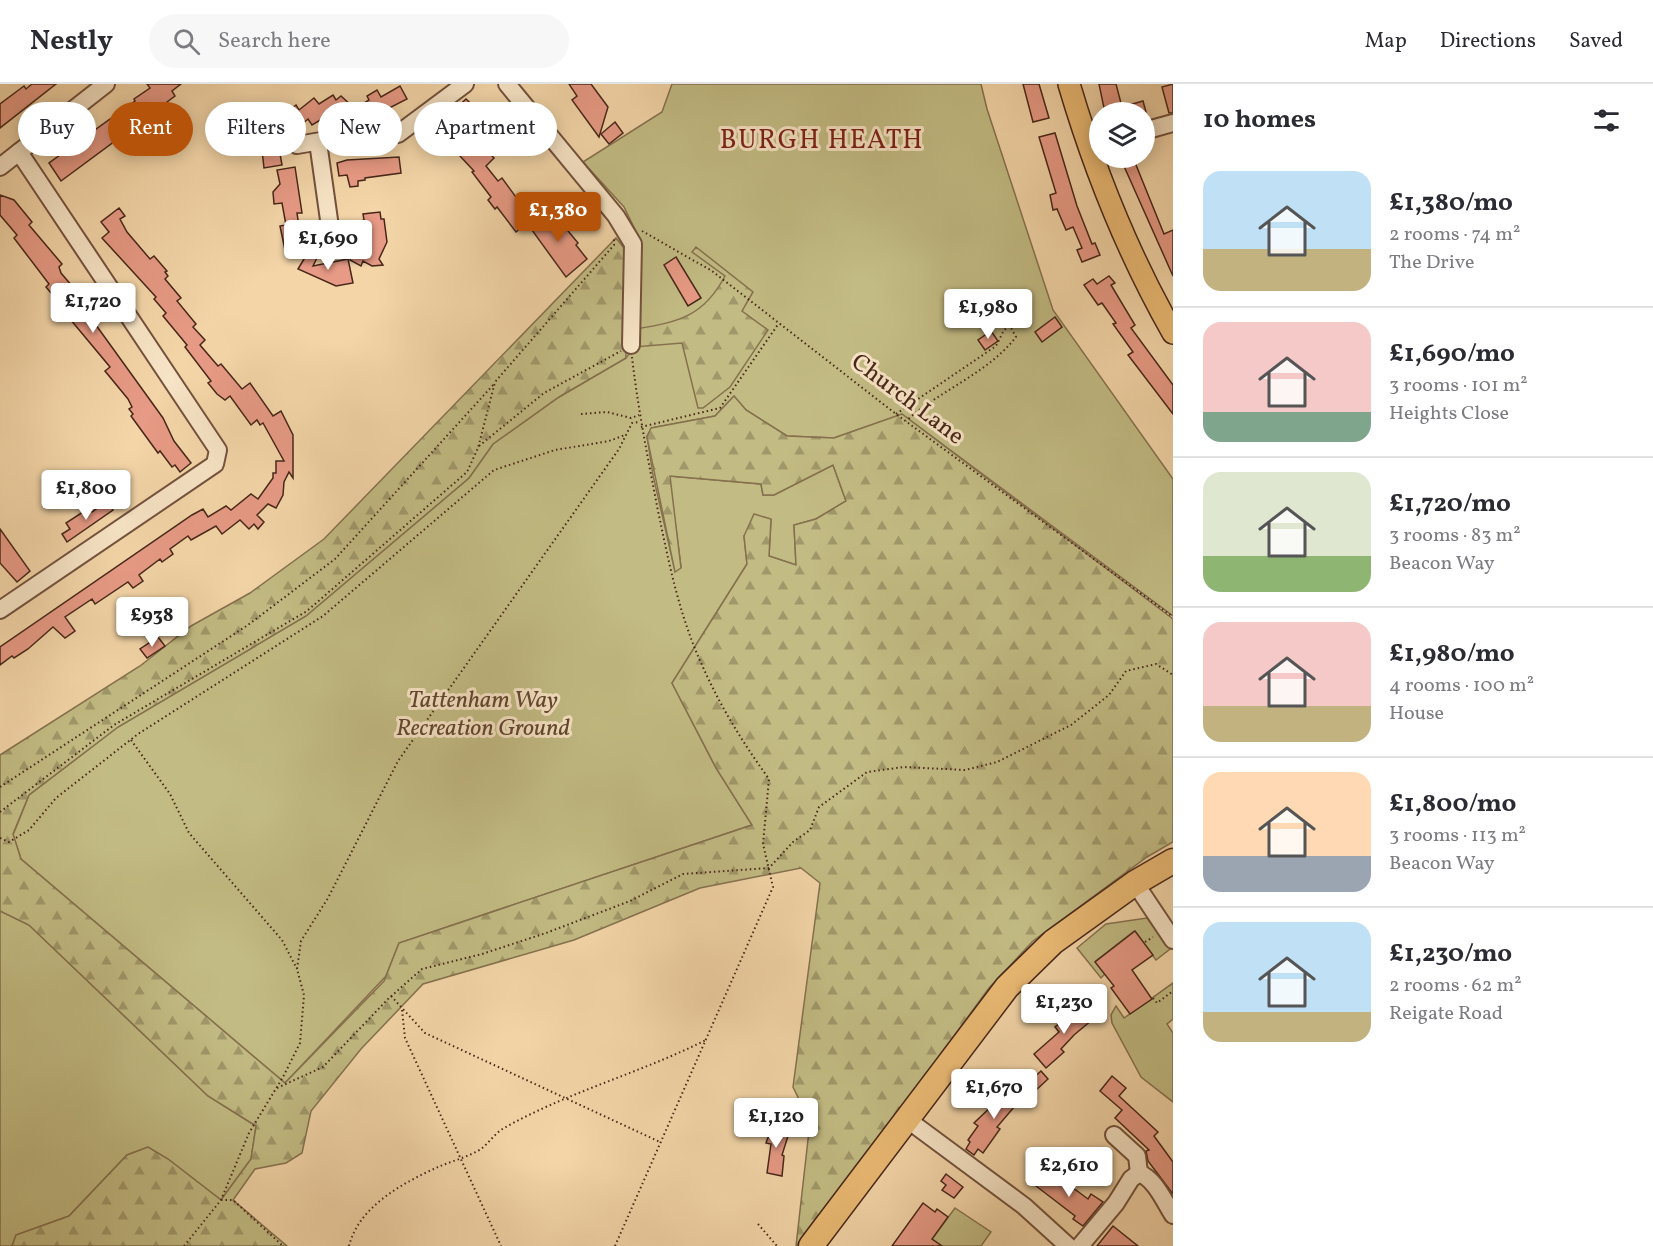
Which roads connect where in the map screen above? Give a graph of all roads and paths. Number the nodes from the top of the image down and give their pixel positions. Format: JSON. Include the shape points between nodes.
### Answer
{"nodes":[{"id":1,"x":106,"y":84,"type":"edge"},
{"id":2,"x":465,"y":84,"type":"edge"},
{"id":3,"x":507,"y":84,"type":"edge"},
{"id":4,"x":1069,"y":84,"type":"edge"},
{"id":5,"x":83,"y":102,"type":"edge"},
{"id":6,"x":1173,"y":123,"type":"edge"},
{"id":7,"x":1155,"y":127,"type":"edge"},
{"id":8,"x":402,"y":131,"type":"edge"},
{"id":9,"x":1089,"y":134,"type":"edge"},
{"id":10,"x":318,"y":142,"type":"edge"},
{"id":11,"x":306,"y":144,"type":"edge"},
{"id":12,"x":18,"y":154,"type":"edge"},
{"id":13,"x":23,"y":156,"type":"edge"},
{"id":14,"x":320,"y":156,"type":"edge"},
{"id":15,"x":0,"y":167,"type":"edge"},
{"id":16,"x":1101,"y":168,"type":"edge"},
{"id":17,"x":616,"y":216,"type":"junction"},
{"id":18,"x":331,"y":229,"type":"dead end"},
{"id":19,"x":779,"y":323,"type":"junction"},
{"id":20,"x":1173,"y":333,"type":"edge"},
{"id":21,"x":631,"y":345,"type":"junction"},
{"id":22,"x":495,"y":382,"type":"junction"},
{"id":23,"x":581,"y":414,"type":"dead end"},
{"id":24,"x":896,"y":414,"type":"junction"},
{"id":25,"x":639,"y":415,"type":"junction"},
{"id":26,"x":640,"y":422,"type":"junction"},
{"id":27,"x":906,"y":422,"type":"junction"},
{"id":28,"x":641,"y":428,"type":"junction"},
{"id":29,"x":627,"y":434,"type":"junction"},
{"id":30,"x":478,"y":448,"type":"junction"},
{"id":31,"x":0,"y":610,"type":"edge"},
{"id":32,"x":1173,"y":617,"type":"edge"},
{"id":33,"x":1173,"y":675,"type":"edge"},
{"id":34,"x":131,"y":740,"type":"junction"},
{"id":35,"x":0,"y":787,"type":"edge"},
{"id":36,"x":0,"y":812,"type":"edge"},
{"id":37,"x":0,"y":838,"type":"edge"},
{"id":38,"x":1173,"y":861,"type":"edge"},
{"id":39,"x":769,"y":868,"type":"junction"},
{"id":40,"x":1135,"y":883,"type":"junction"},
{"id":41,"x":1152,"y":938,"type":"dead end"},
{"id":42,"x":1173,"y":940,"type":"edge"},
{"id":43,"x":1145,"y":942,"type":"dead end"},
{"id":44,"x":297,"y":969,"type":"junction"},
{"id":45,"x":1173,"y":991,"type":"edge"},
{"id":46,"x":391,"y":996,"type":"junction"},
{"id":47,"x":1153,"y":998,"type":"dead end"},
{"id":48,"x":402,"y":1010,"type":"junction"},
{"id":49,"x":706,"y":1040,"type":"junction"},
{"id":50,"x":277,"y":1088,"type":"junction"},
{"id":51,"x":567,"y":1098,"type":"junction"},
{"id":52,"x":908,"y":1120,"type":"junction"},
{"id":53,"x":1114,"y":1135,"type":"dead end"},
{"id":54,"x":661,"y":1142,"type":"junction"},
{"id":55,"x":460,"y":1158,"type":"junction"},
{"id":56,"x":1139,"y":1173,"type":"junction"},
{"id":57,"x":221,"y":1200,"type":"junction"},
{"id":58,"x":1173,"y":1215,"type":"edge"},
{"id":59,"x":758,"y":1224,"type":"dead end"},
{"id":60,"x":184,"y":1246,"type":"edge"},
{"id":61,"x":283,"y":1246,"type":"edge"},
{"id":62,"x":349,"y":1246,"type":"edge"},
{"id":63,"x":501,"y":1246,"type":"edge"},
{"id":64,"x":615,"y":1246,"type":"edge"},
{"id":65,"x":777,"y":1246,"type":"edge"},
{"id":66,"x":811,"y":1246,"type":"edge"},
{"id":67,"x":1068,"y":1246,"type":"edge"},
{"id":68,"x":1080,"y":1246,"type":"edge"}],
"edges":[{"from":1,"to":5,"type":"street"},
{"from":2,"to":8,"type":"street"},
{"from":3,"to":17,"type":"street"},
{"from":4,"to":9,"type":"main road"},
{"from":6,"to":7,"type":"street"},
{"from":10,"to":11,"type":"street"},
{"from":12,"to":15,"type":"street"},
{"from":13,"to":31,"type":"street","via":[[218,450],[218,458],[215,464]]},
{"from":14,"to":18,"type":"street"},
{"from":16,"to":20,"type":"main road","via":[[1128,247]]},
{"from":17,"to":19,"type":"path","name":"Church Lane","via":[[712,272]]},
{"from":17,"to":21,"type":"street","via":[[633,244]]},
{"from":17,"to":22,"type":"path","via":[[614,245]]},
{"from":19,"to":24,"type":"path","name":"Church Lane"},
{"from":19,"to":28,"type":"path","via":[[720,408]]},
{"from":21,"to":25,"type":"path"},
{"from":21,"to":30,"type":"path","via":[[544,393]]},
{"from":22,"to":30,"type":"path"},
{"from":22,"to":35,"type":"path","via":[[335,559],[248,625]]},
{"from":23,"to":25,"type":"path","via":[[607,412],[631,418]]},
{"from":24,"to":27,"type":"path","name":"Church Lane"},
{"from":24,"to":27,"type":"path","via":[[996,345],[1010,326],[1016,337],[1010,345],[967,380],[921,407]]},
{"from":25,"to":26,"type":"path"},
{"from":26,"to":28,"type":"path"},
{"from":26,"to":29,"type":"path","via":[[632,423]]},
{"from":27,"to":32,"type":"path","name":"Church Lane"},
{"from":28,"to":39,"type":"path","via":[[669,569],[682,614],[701,664],[736,732],[769,779],[763,844]]},
{"from":29,"to":34,"type":"path","via":[[555,450],[494,470],[323,616]]},
{"from":29,"to":44,"type":"path","via":[[398,761],[328,898],[301,941]]},
{"from":30,"to":36,"type":"path","via":[[467,471],[307,610],[114,725]]},
{"from":33,"to":39,"type":"path","via":[[1156,664],[1125,671],[1109,695],[1071,725],[997,762],[965,770],[904,767],[867,772],[819,807],[810,830]]},
{"from":34,"to":37,"type":"path","via":[[56,798],[29,830],[9,842]]},
{"from":34,"to":44,"type":"path","via":[[170,794],[189,833],[282,940]]},
{"from":38,"to":40,"type":"highway"},
{"from":39,"to":46,"type":"path","via":[[683,874],[630,901],[546,933],[422,969]]},
{"from":39,"to":49,"type":"path","via":[[773,887]]},
{"from":40,"to":42,"type":"street"},
{"from":40,"to":52,"type":"highway","via":[[1053,942],[1007,987]]},
{"from":41,"to":43,"type":"path"},
{"from":44,"to":50,"type":"path","via":[[304,995],[300,1043]]},
{"from":45,"to":47,"type":"path","via":[[1157,1003]]},
{"from":46,"to":48,"type":"path"},
{"from":46,"to":50,"type":"path","via":[[323,1067]]},
{"from":48,"to":51,"type":"path","via":[[425,1033]]},
{"from":48,"to":55,"type":"path","via":[[405,1038]]},
{"from":49,"to":51,"type":"path","via":[[658,1064]]},
{"from":49,"to":54,"type":"path"},
{"from":50,"to":57,"type":"path","via":[[249,1133]]},
{"from":51,"to":54,"type":"path"},
{"from":51,"to":55,"type":"path","via":[[502,1129],[480,1150]]},
{"from":52,"to":66,"type":"highway"},
{"from":52,"to":67,"type":"street","via":[[1024,1206]]},
{"from":53,"to":56,"type":"street","via":[[1137,1156]]},
{"from":54,"to":64,"type":"path"},
{"from":55,"to":62,"type":"path","via":[[393,1191],[358,1221]]},
{"from":55,"to":63,"type":"path"},
{"from":56,"to":58,"type":"street","via":[[1146,1176]]},
{"from":56,"to":68,"type":"street"},
{"from":57,"to":60,"type":"path"},
{"from":57,"to":61,"type":"path","via":[[232,1200]]},
{"from":59,"to":65,"type":"path"}]}
